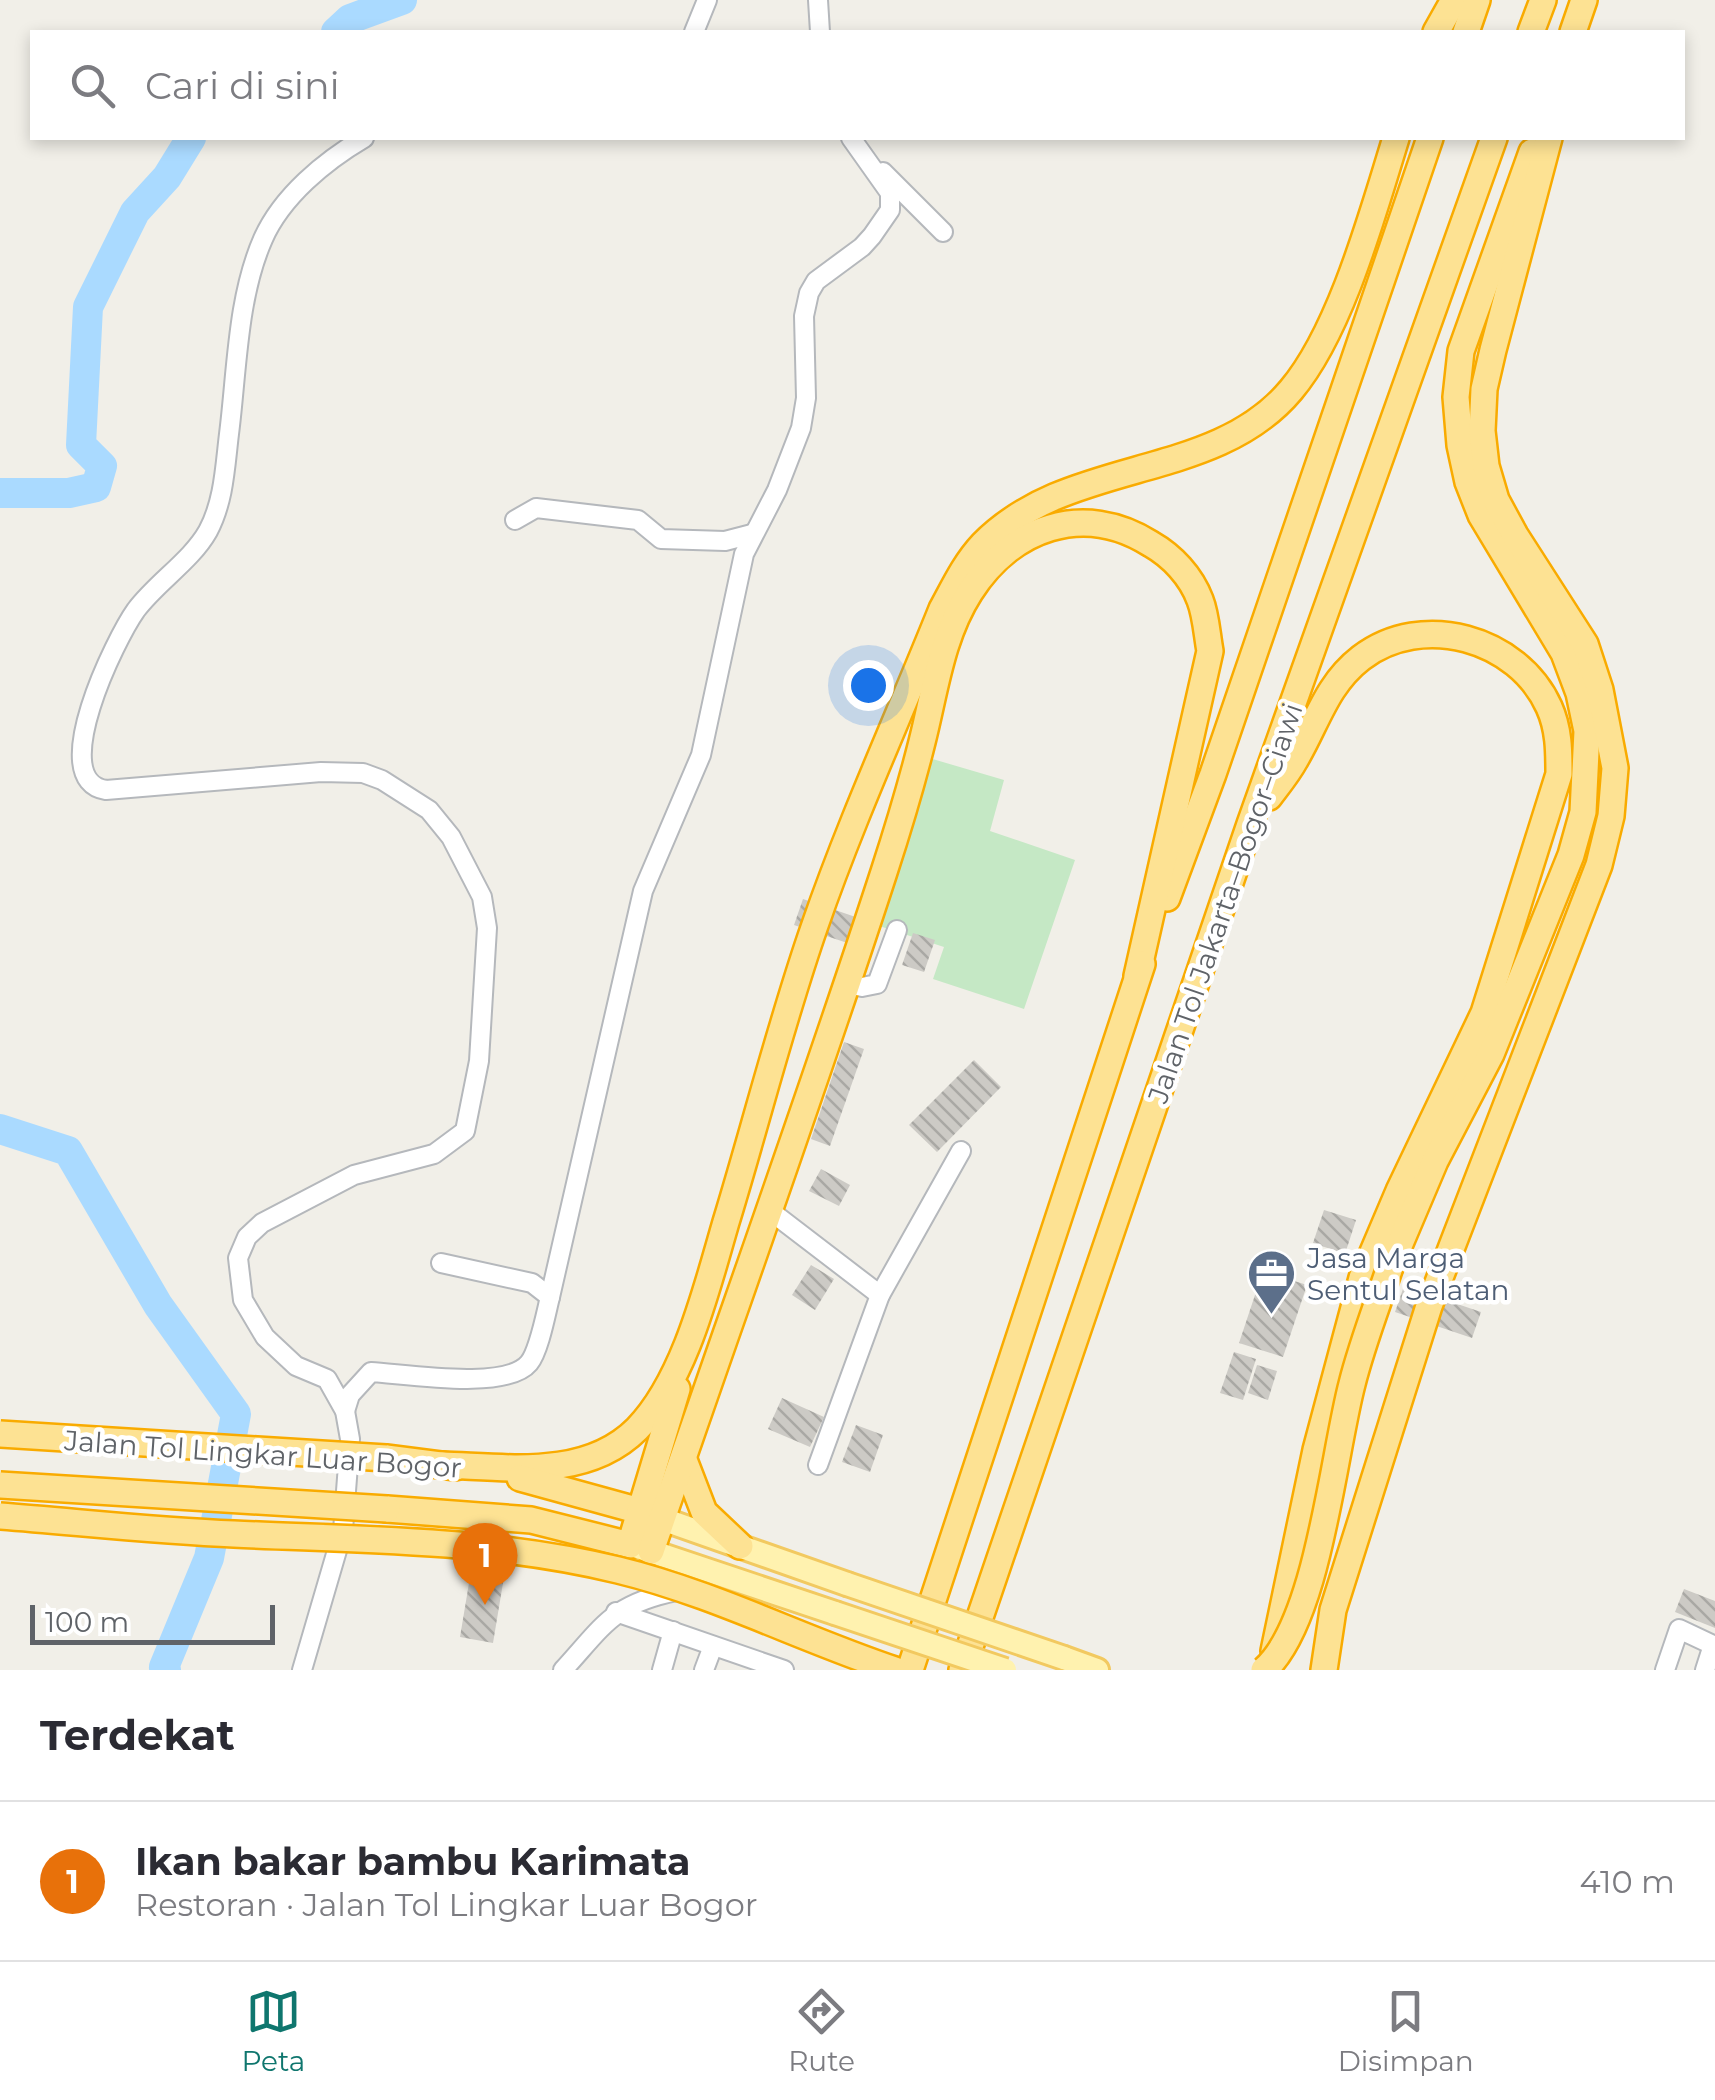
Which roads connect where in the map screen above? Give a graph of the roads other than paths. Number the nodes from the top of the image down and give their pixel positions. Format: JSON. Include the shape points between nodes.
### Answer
{"nodes":[{"id":1,"x":707,"y":0,"type":"edge"},
{"id":2,"x":818,"y":0,"type":"edge"},
{"id":3,"x":1454,"y":0,"type":"edge"},
{"id":4,"x":1477,"y":0,"type":"edge"},
{"id":5,"x":1543,"y":0,"type":"edge"},
{"id":6,"x":1584,"y":0,"type":"edge"},
{"id":7,"x":695,"y":30,"type":"edge"},
{"id":8,"x":820,"y":30,"type":"edge"},
{"id":9,"x":1437,"y":30,"type":"edge"},
{"id":10,"x":1467,"y":30,"type":"edge"},
{"id":11,"x":1532,"y":30,"type":"edge"},
{"id":12,"x":1574,"y":30,"type":"edge"},
{"id":13,"x":361,"y":140,"type":"edge"},
{"id":14,"x":853,"y":140,"type":"edge"},
{"id":15,"x":1395,"y":140,"type":"edge"},
{"id":16,"x":1429,"y":140,"type":"edge"},
{"id":17,"x":1493,"y":140,"type":"edge"},
{"id":18,"x":1536,"y":140,"type":"edge"},
{"id":19,"x":1548,"y":140,"type":"edge"},
{"id":20,"x":870,"y":162,"type":"junction"},
{"id":21,"x":943,"y":232,"type":"dead end"},
{"id":22,"x":515,"y":520,"type":"dead end"},
{"id":23,"x":752,"y":534,"type":"junction"},
{"id":24,"x":1250,"y":824,"type":"junction"},
{"id":25,"x":897,"y":930,"type":"dead end"},
{"id":26,"x":1137,"y":976,"type":"junction"},
{"id":27,"x":846,"y":984,"type":"junction"},
{"id":28,"x":961,"y":1152,"type":"dead end"},
{"id":29,"x":769,"y":1210,"type":"junction"},
{"id":30,"x":441,"y":1263,"type":"dead end"},
{"id":31,"x":707,"y":1286,"type":"junction"},
{"id":32,"x":880,"y":1295,"type":"junction"},
{"id":33,"x":550,"y":1297,"type":"junction"},
{"id":34,"x":345,"y":1411,"type":"junction"},
{"id":35,"x":0,"y":1434,"type":"edge"},
{"id":36,"x":684,"y":1460,"type":"junction"},
{"id":37,"x":442,"y":1465,"type":"junction"},
{"id":38,"x":818,"y":1465,"type":"dead end"},
{"id":39,"x":0,"y":1484,"type":"edge"},
{"id":40,"x":651,"y":1515,"type":"junction"},
{"id":41,"x":0,"y":1516,"type":"edge"},
{"id":42,"x":740,"y":1546,"type":"junction"},
{"id":43,"x":641,"y":1548,"type":"junction"},
{"id":44,"x":694,"y":1564,"type":"junction"},
{"id":45,"x":616,"y":1612,"type":"junction"},
{"id":46,"x":673,"y":1631,"type":"junction"},
{"id":47,"x":1279,"y":1634,"type":"junction"},
{"id":48,"x":713,"y":1646,"type":"junction"},
{"id":49,"x":302,"y":1670,"type":"edge"},
{"id":50,"x":563,"y":1670,"type":"edge"},
{"id":51,"x":662,"y":1670,"type":"edge"},
{"id":52,"x":704,"y":1670,"type":"edge"},
{"id":53,"x":784,"y":1670,"type":"edge"},
{"id":54,"x":895,"y":1670,"type":"edge"},
{"id":55,"x":910,"y":1670,"type":"edge"},
{"id":56,"x":962,"y":1670,"type":"edge"},
{"id":57,"x":1005,"y":1670,"type":"edge"},
{"id":58,"x":1097,"y":1670,"type":"edge"},
{"id":59,"x":1252,"y":1670,"type":"edge"},
{"id":60,"x":1266,"y":1670,"type":"edge"},
{"id":61,"x":1324,"y":1670,"type":"edge"},
{"id":62,"x":1665,"y":1670,"type":"edge"},
{"id":63,"x":1704,"y":1670,"type":"edge"}],
"edges":[{"from":1,"to":7,"type":"street"},
{"from":2,"to":8,"type":"street"},
{"from":3,"to":9,"type":"highway"},
{"from":4,"to":10,"type":"highway"},
{"from":5,"to":11,"type":"highway"},
{"from":6,"to":12,"type":"highway"},
{"from":13,"to":34,"type":"street","via":[[312,175],[262,240],[249,287],[222,498],[207,533],[136,610],[103,667],[81,748],[84,776],[106,790],[320,772],[382,780],[429,810],[482,896],[487,928],[478,1061],[465,1130],[434,1154],[354,1175],[262,1222],[238,1258],[243,1300],[266,1338],[296,1366],[327,1379]]},
{"from":14,"to":20,"type":"street"},
{"from":15,"to":31,"type":"highway","via":[[1333,317],[1290,392],[1262,418],[1201,450],[1034,504],[980,547],[962,572],[815,925]]},
{"from":16,"to":26,"type":"highway","name":"Jalan Tol Jakarta–Bogor–Ciawi","via":[[1213,774]]},
{"from":17,"to":24,"type":"highway","name":"Jalan Tol Jakarta–Bogor–Ciawi"},
{"from":18,"to":60,"type":"highway","bridge":true,"via":[[1462,351],[1456,396],[1460,445],[1481,515],[1564,653],[1579,693],[1587,731],[1583,812],[1572,855],[1490,1054],[1390,1266],[1352,1384],[1309,1578],[1296,1620]]},
{"from":19,"to":61,"type":"highway","via":[[1484,389],[1482,431],[1496,500],[1585,644],[1610,728],[1611,816],[1592,883],[1430,1306],[1333,1610]]},
{"from":20,"to":21,"type":"street"},
{"from":20,"to":23,"type":"street","via":[[892,204],[862,247],[809,292],[801,428]]},
{"from":22,"to":23,"type":"street","via":[[536,508],[638,520],[662,539],[725,541]]},
{"from":23,"to":33,"type":"street","via":[[701,755],[643,891]]},
{"from":24,"to":47,"type":"highway","via":[[1296,760],[1336,680],[1362,657],[1403,638],[1461,636],[1487,645],[1527,674],[1554,722],[1559,774],[1484,1013],[1362,1278],[1316,1450]]},
{"from":24,"to":56,"type":"highway","name":"Jalan Tol Jakarta–Bogor–Ciawi"},
{"from":25,"to":27,"type":"street","via":[[877,984]]},
{"from":26,"to":27,"type":"highway","via":[[1210,652],[1200,599],[1165,552],[1136,534],[1081,523],[1030,534],[995,558],[949,630],[910,787]]},
{"from":26,"to":55,"type":"highway","name":"Jalan Tol Jakarta–Bogor–Ciawi"},
{"from":27,"to":29,"type":"highway"},
{"from":28,"to":32,"type":"street"},
{"from":29,"to":32,"type":"street"},
{"from":29,"to":36,"type":"highway"},
{"from":30,"to":33,"type":"street","via":[[532,1284]]},
{"from":31,"to":37,"type":"highway","via":[[654,1409],[612,1447],[562,1466]]},
{"from":31,"to":40,"type":"highway"},
{"from":32,"to":38,"type":"street"},
{"from":33,"to":34,"type":"street","via":[[531,1362],[513,1376],[371,1372]]},
{"from":34,"to":49,"type":"street","via":[[350,1439],[343,1530]]},
{"from":35,"to":37,"type":"highway","name":"Jalan Tol Lingkar Luar Bogor","bridge":true},
{"from":36,"to":40,"type":"highway"},
{"from":36,"to":42,"type":"highway","via":[[704,1512]]},
{"from":37,"to":40,"type":"highway","name":"Jalan Tol Lingkar Luar Bogor","via":[[541,1481]]},
{"from":39,"to":43,"type":"highway","name":"Jalan Tol Lingkar Luar Bogor","bridge":true,"via":[[531,1520]]},
{"from":40,"to":42,"type":"main road"},
{"from":40,"to":43,"type":"highway"},
{"from":41,"to":54,"type":"highway","bridge":true,"via":[[518,1550],[678,1588]]},
{"from":42,"to":58,"type":"main road","bridge":true},
{"from":43,"to":44,"type":"main road"},
{"from":44,"to":45,"type":"street","via":[[677,1592],[641,1598]]},
{"from":44,"to":57,"type":"main road","bridge":true},
{"from":45,"to":46,"type":"street"},
{"from":45,"to":50,"type":"street"},
{"from":46,"to":48,"type":"street"},
{"from":46,"to":51,"type":"street"},
{"from":47,"to":59,"type":"highway"},
{"from":47,"to":60,"type":"highway"},
{"from":48,"to":52,"type":"street"},
{"from":48,"to":53,"type":"street"},
{"from":62,"to":63,"type":"street","via":[[1679,1629],[1713,1645]]}]}
